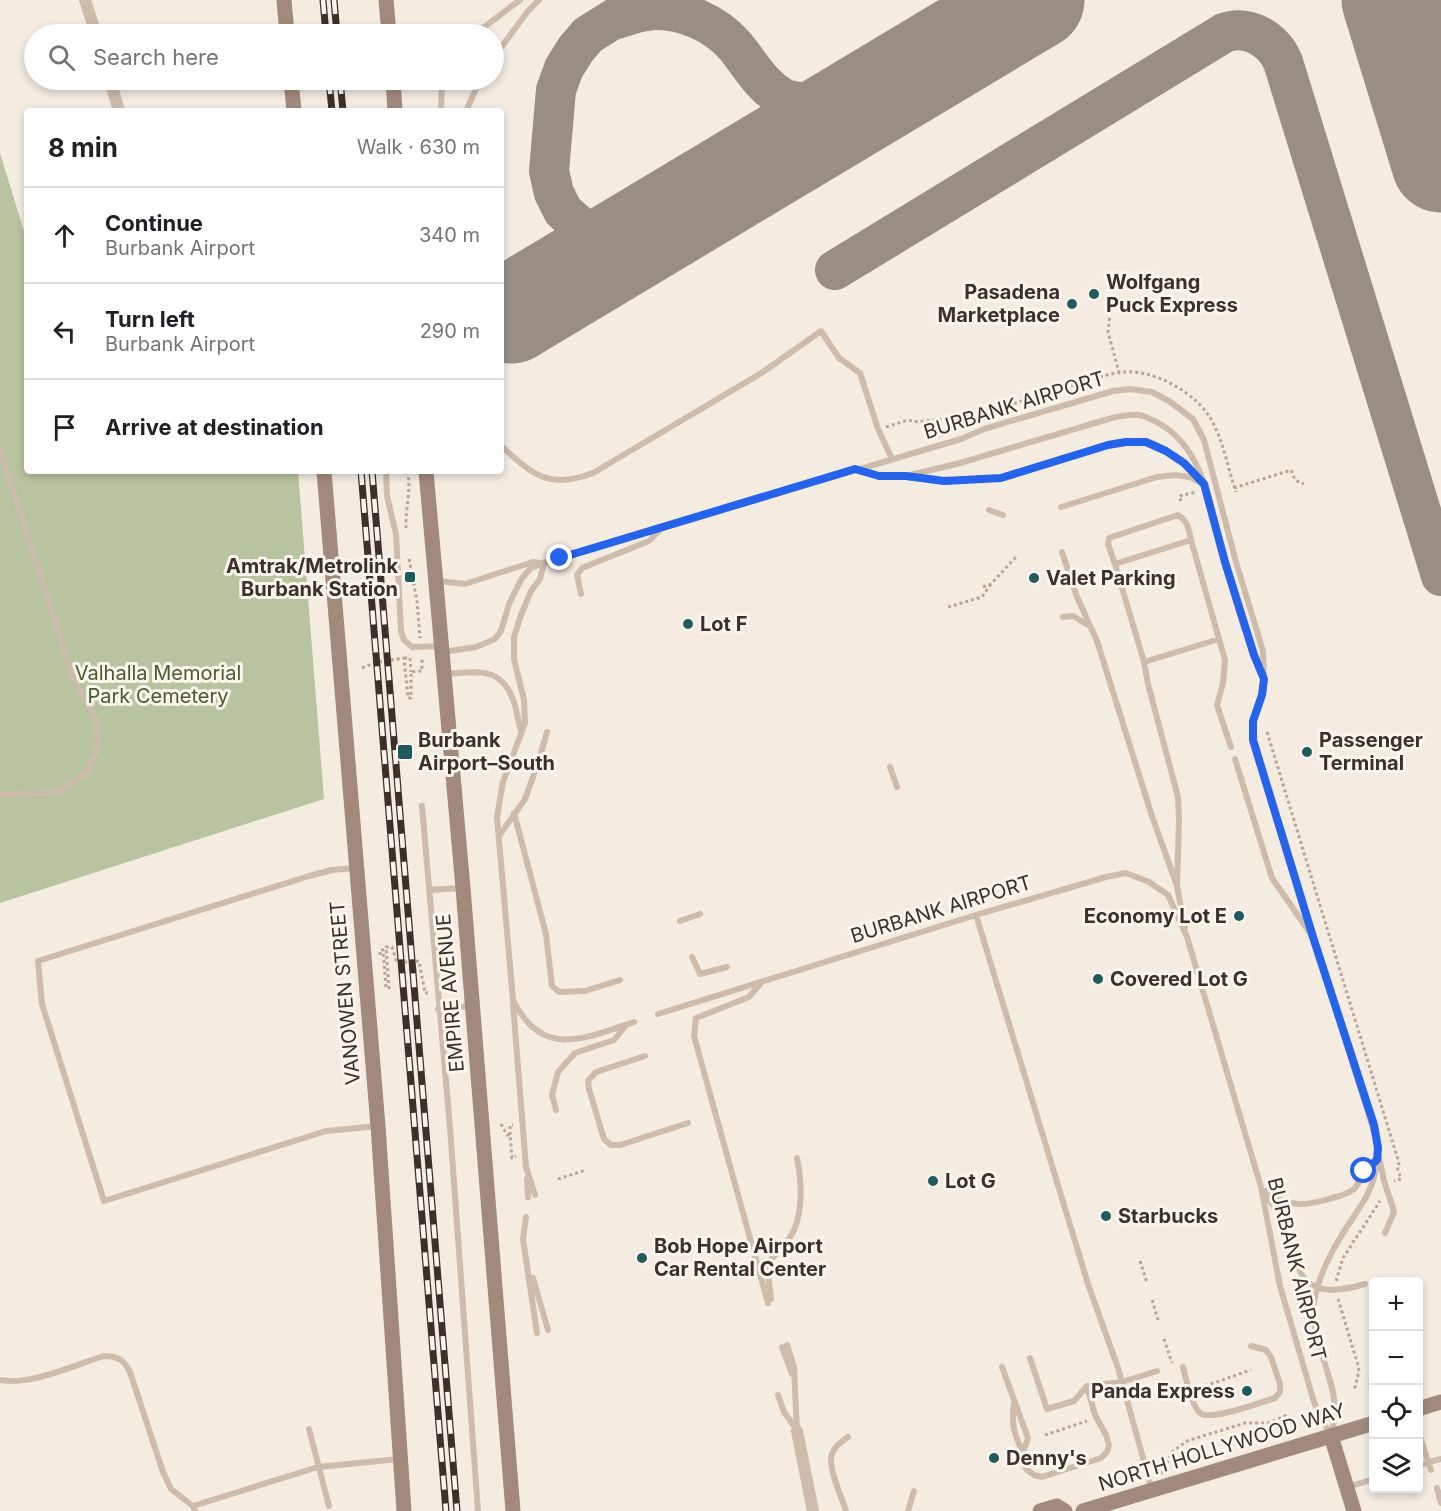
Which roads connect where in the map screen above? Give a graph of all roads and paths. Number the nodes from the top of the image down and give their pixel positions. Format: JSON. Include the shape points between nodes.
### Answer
{"nodes":[{"id":1,"x":85,"y":0,"type":"edge"},
{"id":2,"x":284,"y":0,"type":"edge"},
{"id":3,"x":386,"y":0,"type":"edge"},
{"id":4,"x":520,"y":0,"type":"edge"},
{"id":5,"x":538,"y":0,"type":"edge"},
{"id":6,"x":93,"y":24,"type":"edge"},
{"id":7,"x":286,"y":24,"type":"edge"},
{"id":8,"x":388,"y":24,"type":"edge"},
{"id":9,"x":488,"y":24,"type":"edge"},
{"id":10,"x":504,"y":43,"type":"edge"},
{"id":11,"x":113,"y":90,"type":"edge"},
{"id":12,"x":292,"y":90,"type":"edge"},
{"id":13,"x":394,"y":90,"type":"edge"},
{"id":14,"x":442,"y":90,"type":"edge"},
{"id":15,"x":475,"y":90,"type":"edge"},
{"id":16,"x":118,"y":108,"type":"edge"},
{"id":17,"x":294,"y":108,"type":"edge"},
{"id":18,"x":395,"y":108,"type":"edge"},
{"id":19,"x":441,"y":108,"type":"edge"},
{"id":20,"x":467,"y":108,"type":"edge"},
{"id":21,"x":1111,"y":306,"type":"dead end"},
{"id":22,"x":1119,"y":373,"type":"dead end"},
{"id":23,"x":504,"y":449,"type":"edge"},
{"id":24,"x":0,"y":450,"type":"edge"},
{"id":25,"x":892,"y":459,"type":"junction"},
{"id":26,"x":855,"y":469,"type":"junction"},
{"id":27,"x":324,"y":474,"type":"edge"},
{"id":28,"x":386,"y":474,"type":"edge"},
{"id":29,"x":408,"y":474,"type":"edge"},
{"id":30,"x":426,"y":474,"type":"edge"},
{"id":31,"x":906,"y":476,"type":"junction"},
{"id":32,"x":1204,"y":484,"type":"junction"},
{"id":33,"x":1304,"y":484,"type":"dead end"},
{"id":34,"x":1234,"y":488,"type":"dead end"},
{"id":35,"x":1196,"y":492,"type":"dead end"},
{"id":36,"x":1181,"y":501,"type":"dead end"},
{"id":37,"x":1060,"y":507,"type":"dead end"},
{"id":38,"x":989,"y":510,"type":"dead end"},
{"id":39,"x":1003,"y":515,"type":"dead end"},
{"id":40,"x":662,"y":528,"type":"junction"},
{"id":41,"x":407,"y":537,"type":"dead end"},
{"id":42,"x":1191,"y":540,"type":"junction"},
{"id":43,"x":408,"y":548,"type":"dead end"},
{"id":44,"x":1062,"y":552,"type":"dead end"},
{"id":45,"x":1016,"y":557,"type":"dead end"},
{"id":46,"x":544,"y":563,"type":"junction"},
{"id":47,"x":1115,"y":564,"type":"junction"},
{"id":48,"x":436,"y":581,"type":"junction"},
{"id":49,"x":991,"y":584,"type":"junction"},
{"id":50,"x":982,"y":587,"type":"dead end"},
{"id":51,"x":581,"y":594,"type":"dead end"},
{"id":52,"x":948,"y":607,"type":"dead end"},
{"id":53,"x":1063,"y":617,"type":"dead end"},
{"id":54,"x":1090,"y":628,"type":"junction"},
{"id":55,"x":1219,"y":639,"type":"junction"},
{"id":56,"x":420,"y":640,"type":"dead end"},
{"id":57,"x":442,"y":649,"type":"junction"},
{"id":58,"x":422,"y":651,"type":"dead end"},
{"id":59,"x":404,"y":658,"type":"junction"},
{"id":60,"x":1144,"y":662,"type":"junction"},
{"id":61,"x":362,"y":668,"type":"dead end"},
{"id":62,"x":411,"y":672,"type":"junction"},
{"id":63,"x":444,"y":674,"type":"junction"},
{"id":64,"x":1264,"y":679,"type":"junction"},
{"id":65,"x":521,"y":730,"type":"junction"},
{"id":66,"x":547,"y":732,"type":"dead end"},
{"id":67,"x":1231,"y":747,"type":"dead end"},
{"id":68,"x":1234,"y":759,"type":"dead end"},
{"id":69,"x":890,"y":768,"type":"dead end"},
{"id":70,"x":897,"y":787,"type":"dead end"},
{"id":71,"x":0,"y":795,"type":"edge"},
{"id":72,"x":422,"y":806,"type":"dead end"},
{"id":73,"x":514,"y":813,"type":"junction"},
{"id":74,"x":498,"y":837,"type":"junction"},
{"id":75,"x":356,"y":868,"type":"junction"},
{"id":76,"x":1177,"y":886,"type":"junction"},
{"id":77,"x":463,"y":888,"type":"junction"},
{"id":78,"x":429,"y":891,"type":"junction"},
{"id":79,"x":700,"y":914,"type":"dead end"},
{"id":80,"x":976,"y":915,"type":"junction"},
{"id":81,"x":680,"y":921,"type":"dead end"},
{"id":82,"x":1313,"y":937,"type":"junction"},
{"id":83,"x":1187,"y":938,"type":"junction"},
{"id":84,"x":692,"y":957,"type":"dead end"},
{"id":85,"x":418,"y":961,"type":"dead end"},
{"id":86,"x":379,"y":962,"type":"dead end"},
{"id":87,"x":727,"y":967,"type":"dead end"},
{"id":88,"x":620,"y":980,"type":"dead end"},
{"id":89,"x":761,"y":982,"type":"junction"},
{"id":90,"x":513,"y":1000,"type":"junction"},
{"id":91,"x":473,"y":1006,"type":"junction"},
{"id":92,"x":438,"y":1009,"type":"junction"},
{"id":93,"x":658,"y":1014,"type":"dead end"},
{"id":94,"x":634,"y":1022,"type":"dead end"},
{"id":95,"x":626,"y":1024,"type":"junction"},
{"id":96,"x":645,"y":1056,"type":"dead end"},
{"id":97,"x":556,"y":1110,"type":"dead end"},
{"id":98,"x":688,"y":1123,"type":"dead end"},
{"id":99,"x":501,"y":1124,"type":"dead end"},
{"id":100,"x":378,"y":1126,"type":"junction"},
{"id":101,"x":510,"y":1135,"type":"junction"},
{"id":102,"x":1378,"y":1148,"type":"junction"},
{"id":103,"x":797,"y":1158,"type":"dead end"},
{"id":104,"x":1377,"y":1160,"type":"junction"},
{"id":105,"x":586,"y":1170,"type":"dead end"},
{"id":106,"x":558,"y":1179,"type":"dead end"},
{"id":107,"x":1261,"y":1186,"type":"junction"},
{"id":108,"x":531,"y":1196,"type":"dead end"},
{"id":109,"x":526,"y":1217,"type":"dead end"},
{"id":110,"x":1385,"y":1233,"type":"dead end"},
{"id":111,"x":527,"y":1257,"type":"junction"},
{"id":112,"x":1140,"y":1261,"type":"dead end"},
{"id":113,"x":1147,"y":1283,"type":"dead end"},
{"id":114,"x":1365,"y":1284,"type":"dead end"},
{"id":115,"x":1318,"y":1288,"type":"junction"},
{"id":116,"x":1152,"y":1300,"type":"dead end"},
{"id":117,"x":1159,"y":1323,"type":"dead end"},
{"id":118,"x":548,"y":1330,"type":"dead end"},
{"id":119,"x":537,"y":1333,"type":"dead end"},
{"id":120,"x":1164,"y":1339,"type":"dead end"},
{"id":121,"x":784,"y":1346,"type":"dead end"},
{"id":122,"x":1251,"y":1346,"type":"dead end"},
{"id":123,"x":1030,"y":1358,"type":"dead end"},
{"id":124,"x":1172,"y":1363,"type":"dead end"},
{"id":125,"x":1002,"y":1366,"type":"dead end"},
{"id":126,"x":1183,"y":1367,"type":"dead end"},
{"id":127,"x":1251,"y":1370,"type":"dead end"},
{"id":128,"x":1157,"y":1371,"type":"dead end"},
{"id":129,"x":0,"y":1380,"type":"edge"},
{"id":130,"x":1122,"y":1382,"type":"junction"},
{"id":131,"x":1087,"y":1386,"type":"junction"},
{"id":132,"x":1196,"y":1388,"type":"dead end"},
{"id":133,"x":778,"y":1395,"type":"dead end"},
{"id":134,"x":1441,"y":1402,"type":"edge"},
{"id":135,"x":1014,"y":1404,"type":"junction"},
{"id":136,"x":1423,"y":1408,"type":"edge"},
{"id":137,"x":1369,"y":1425,"type":"edge"},
{"id":138,"x":1092,"y":1427,"type":"dead end"},
{"id":139,"x":309,"y":1429,"type":"dead end"},
{"id":140,"x":797,"y":1431,"type":"junction"},
{"id":141,"x":1045,"y":1435,"type":"dead end"},
{"id":142,"x":1331,"y":1436,"type":"junction"},
{"id":143,"x":848,"y":1437,"type":"dead end"},
{"id":144,"x":1421,"y":1439,"type":"edge"},
{"id":145,"x":1306,"y":1444,"type":"junction"},
{"id":146,"x":1023,"y":1452,"type":"junction"},
{"id":147,"x":400,"y":1459,"type":"junction"},
{"id":148,"x":1441,"y":1459,"type":"edge"},
{"id":149,"x":1428,"y":1462,"type":"junction"},
{"id":150,"x":1423,"y":1464,"type":"edge"},
{"id":151,"x":318,"y":1467,"type":"junction"},
{"id":152,"x":1431,"y":1470,"type":"dead end"},
{"id":153,"x":1369,"y":1480,"type":"edge"},
{"id":154,"x":1347,"y":1487,"type":"junction"},
{"id":155,"x":1437,"y":1488,"type":"dead end"},
{"id":156,"x":1152,"y":1490,"type":"junction"},
{"id":157,"x":914,"y":1491,"type":"dead end"},
{"id":158,"x":1441,"y":1503,"type":"edge"},
{"id":159,"x":329,"y":1506,"type":"dead end"},
{"id":160,"x":194,"y":1508,"type":"edge"},
{"id":161,"x":404,"y":1511,"type":"edge"},
{"id":162,"x":478,"y":1511,"type":"edge"},
{"id":163,"x":513,"y":1511,"type":"edge"},
{"id":164,"x":813,"y":1511,"type":"edge"},
{"id":165,"x":846,"y":1511,"type":"edge"},
{"id":166,"x":908,"y":1511,"type":"edge"},
{"id":167,"x":1040,"y":1511,"type":"edge"},
{"id":168,"x":1065,"y":1511,"type":"edge"},
{"id":169,"x":1083,"y":1511,"type":"edge"},
{"id":170,"x":1354,"y":1511,"type":"edge"}],
"edges":[{"from":1,"to":6,"type":"street"},
{"from":2,"to":7,"type":"main road"},
{"from":3,"to":8,"type":"main road"},
{"from":4,"to":9,"type":"lane"},
{"from":5,"to":10,"type":"lane"},
{"from":11,"to":16,"type":"street"},
{"from":12,"to":17,"type":"main road"},
{"from":13,"to":18,"type":"main road"},
{"from":14,"to":19,"type":"lane"},
{"from":15,"to":20,"type":"lane"},
{"from":21,"to":22,"type":"path","via":[[1108,332]]},
{"from":23,"to":25,"type":"lane","via":[[546,479],[578,479],[763,372],[821,331],[839,358],[860,373]]},
{"from":24,"to":71,"type":"lane","via":[[73,677],[97,722],[98,747],[87,772],[59,792]]},
{"from":25,"to":26,"type":"lane","name":"BURBANK AIRPORT"},
{"from":25,"to":64,"type":"lane","name":"BURBANK AIRPORT","via":[[1113,391],[1152,392],[1169,401],[1193,419],[1204,441],[1263,651]]},
{"from":26,"to":31,"type":"lane","name":"BURBANK AIRPORT","via":[[879,476]]},
{"from":26,"to":40,"type":"lane","name":"BURBANK AIRPORT"},
{"from":27,"to":75,"type":"main road","name":"VANOWEN STREET"},
{"from":28,"to":57,"type":"lane","via":[[396,534],[401,631],[412,647]]},
{"from":29,"to":41,"type":"path"},
{"from":30,"to":48,"type":"main road","name":"EMPIRE AVENUE"},
{"from":31,"to":32,"type":"lane","name":"BURBANK AIRPORT","via":[[944,481],[1001,478],[1108,445],[1146,442],[1184,463]]},
{"from":31,"to":32,"type":"lane","name":"BURBANK AIRPORT","via":[[1112,418],[1138,415],[1170,430],[1198,465]]},
{"from":32,"to":37,"type":"lane","via":[[1190,477],[1157,477]]},
{"from":32,"to":64,"type":"lane","name":"BURBANK AIRPORT"},
{"from":33,"to":34,"type":"path","via":[[1295,480],[1292,470]]},
{"from":35,"to":36,"type":"path","via":[[1179,496]]},
{"from":38,"to":39,"type":"lane"},
{"from":40,"to":46,"type":"lane","name":"BURBANK AIRPORT"},
{"from":40,"to":51,"type":"lane","via":[[649,541],[582,568],[577,575]]},
{"from":42,"to":47,"type":"lane"},
{"from":42,"to":47,"type":"lane","via":[[1188,526],[1178,515],[1109,538]]},
{"from":42,"to":55,"type":"lane"},
{"from":43,"to":56,"type":"path"},
{"from":44,"to":54,"type":"lane"},
{"from":45,"to":49,"type":"path"},
{"from":46,"to":48,"type":"lane","via":[[533,562],[460,585]]},
{"from":46,"to":57,"type":"lane","via":[[531,568],[522,578],[495,639],[476,647]]},
{"from":46,"to":65,"type":"lane","via":[[521,615],[513,647],[525,712]]},
{"from":47,"to":60,"type":"lane"},
{"from":48,"to":57,"type":"main road","name":"EMPIRE AVENUE"},
{"from":49,"to":50,"type":"path"},
{"from":49,"to":52,"type":"path","via":[[982,597]]},
{"from":53,"to":54,"type":"lane","via":[[1073,616]]},
{"from":54,"to":76,"type":"lane"},
{"from":55,"to":60,"type":"lane"},
{"from":55,"to":67,"type":"lane","via":[[1225,660],[1217,705]]},
{"from":57,"to":63,"type":"main road","name":"EMPIRE AVENUE"},
{"from":58,"to":62,"type":"path","via":[[422,671]]},
{"from":59,"to":61,"type":"path","via":[[374,662]]},
{"from":59,"to":62,"type":"path","via":[[410,658]]},
{"from":59,"to":62,"type":"path","via":[[408,698]]},
{"from":60,"to":76,"type":"lane","via":[[1178,797]]},
{"from":63,"to":65,"type":"lane","via":[[484,671],[500,679],[514,703]]},
{"from":63,"to":77,"type":"main road","name":"EMPIRE AVENUE"},
{"from":64,"to":82,"type":"lane","name":"BURBANK AIRPORT","via":[[1253,721],[1253,740]]},
{"from":65,"to":74,"type":"lane","via":[[499,796]]},
{"from":66,"to":73,"type":"lane","via":[[525,799]]},
{"from":68,"to":82,"type":"lane","via":[[1272,878]]},
{"from":69,"to":70,"type":"lane"},
{"from":72,"to":78,"type":"lane"},
{"from":73,"to":74,"type":"lane"},
{"from":73,"to":88,"type":"lane","via":[[546,934],[552,986],[559,992],[585,991]]},
{"from":74,"to":90,"type":"lane"},
{"from":75,"to":100,"type":"main road","name":"VANOWEN STREET"},
{"from":75,"to":100,"type":"lane","via":[[309,876],[38,961],[42,1004],[104,1201],[326,1131]]},
{"from":76,"to":83,"type":"lane"},
{"from":77,"to":78,"type":"lane"},
{"from":77,"to":91,"type":"main road","name":"EMPIRE AVENUE"},
{"from":78,"to":92,"type":"lane"},
{"from":79,"to":81,"type":"lane"},
{"from":80,"to":83,"type":"lane","name":"BURBANK AIRPORT","via":[[1126,873],[1149,882],[1167,896]]},
{"from":80,"to":89,"type":"lane","name":"BURBANK AIRPORT"},
{"from":80,"to":130,"type":"lane","via":[[1088,1284]]},
{"from":82,"to":102,"type":"lane","name":"BURBANK AIRPORT"},
{"from":83,"to":107,"type":"lane","name":"BURBANK AIRPORT"},
{"from":84,"to":87,"type":"lane","via":[[699,974]]},
{"from":85,"to":86,"type":"path","via":[[397,963],[392,947],[386,947],[389,988],[382,950]]},
{"from":89,"to":93,"type":"lane","name":"BURBANK AIRPORT"},
{"from":89,"to":103,"type":"lane","via":[[749,997],[696,1018],[694,1036],[770,1303],[767,1264],[790,1237],[801,1207]]},
{"from":90,"to":95,"type":"lane","via":[[522,1018],[537,1033],[553,1039],[573,1039]]},
{"from":90,"to":108,"type":"lane"},
{"from":91,"to":92,"type":"lane"},
{"from":91,"to":163,"type":"main road","name":"EMPIRE AVENUE"},
{"from":92,"to":162,"type":"lane"},
{"from":94,"to":95,"type":"lane"},
{"from":95,"to":97,"type":"lane","via":[[614,1040],[575,1053],[558,1072],[552,1095]]},
{"from":96,"to":98,"type":"lane","via":[[596,1072],[588,1082],[604,1139],[611,1145],[620,1145]]},
{"from":99,"to":101,"type":"path"},
{"from":100,"to":147,"type":"main road","name":"VANOWEN STREET"},
{"from":101,"to":101,"type":"path","via":[[510,1125],[514,1124],[516,1157],[512,1158]]},
{"from":102,"to":104,"type":"lane","name":"BURBANK AIRPORT"},
{"from":102,"to":110,"type":"lane","via":[[1394,1208]]},
{"from":104,"to":107,"type":"lane","via":[[1364,1171],[1354,1189],[1317,1203],[1290,1204]]},
{"from":104,"to":115,"type":"lane","name":"BURBANK AIRPORT","via":[[1369,1192],[1334,1248]]},
{"from":105,"to":106,"type":"path"},
{"from":107,"to":115,"type":"lane","via":[[1288,1232],[1304,1279]]},
{"from":107,"to":142,"type":"lane","name":"BURBANK AIRPORT","via":[[1280,1286],[1314,1402]]},
{"from":109,"to":111,"type":"lane","via":[[523,1239]]},
{"from":111,"to":118,"type":"lane"},
{"from":111,"to":119,"type":"lane"},
{"from":112,"to":113,"type":"path"},
{"from":114,"to":115,"type":"lane","via":[[1335,1291]]},
{"from":115,"to":142,"type":"lane","name":"BURBANK AIRPORT","via":[[1313,1314],[1334,1397]]},
{"from":116,"to":117,"type":"path"},
{"from":120,"to":124,"type":"path"},
{"from":121,"to":140,"type":"lane","via":[[794,1367]]},
{"from":122,"to":126,"type":"lane","via":[[1266,1350],[1271,1357],[1280,1384],[1275,1398],[1204,1416],[1198,1411]]},
{"from":123,"to":131,"type":"lane","via":[[1047,1409],[1074,1401]]},
{"from":125,"to":135,"type":"lane"},
{"from":127,"to":132,"type":"path"},
{"from":128,"to":130,"type":"lane"},
{"from":129,"to":160,"type":"lane","via":[[34,1378],[104,1356],[116,1356],[130,1372],[171,1489]]},
{"from":130,"to":131,"type":"lane"},
{"from":130,"to":156,"type":"lane"},
{"from":131,"to":146,"type":"lane","via":[[1095,1415],[1106,1435],[1107,1452],[1101,1458],[1041,1477],[1026,1469]]},
{"from":133,"to":140,"type":"lane"},
{"from":134,"to":136,"type":"main road"},
{"from":135,"to":146,"type":"lane","via":[[1011,1421]]},
{"from":135,"to":146,"type":"lane","via":[[1028,1438]]},
{"from":137,"to":142,"type":"main road","name":"NORTH HOLLYWOOD WAY"},
{"from":138,"to":141,"type":"path","via":[[1088,1420]]},
{"from":139,"to":151,"type":"lane"},
{"from":140,"to":164,"type":"street"},
{"from":142,"to":145,"type":"main road","name":"NORTH HOLLYWOOD WAY"},
{"from":142,"to":154,"type":"main road"},
{"from":143,"to":165,"type":"lane","via":[[837,1444],[831,1456]]},
{"from":144,"to":149,"type":"lane"},
{"from":145,"to":156,"type":"main road","name":"NORTH HOLLYWOOD WAY"},
{"from":145,"to":156,"type":"path","via":[[1287,1415],[1268,1423],[1216,1431],[1186,1441],[1173,1451]]},
{"from":147,"to":151,"type":"lane"},
{"from":147,"to":161,"type":"main road","name":"VANOWEN STREET"},
{"from":148,"to":149,"type":"lane"},
{"from":149,"to":150,"type":"lane"},
{"from":149,"to":152,"type":"lane"},
{"from":151,"to":159,"type":"lane"},
{"from":151,"to":160,"type":"lane"},
{"from":153,"to":154,"type":"lane"},
{"from":154,"to":170,"type":"main road"},
{"from":155,"to":158,"type":"lane"},
{"from":156,"to":169,"type":"main road","name":"NORTH HOLLYWOOD WAY"},
{"from":157,"to":166,"type":"lane"},
{"from":167,"to":168,"type":"main road","via":[[1057,1506]]}]}
